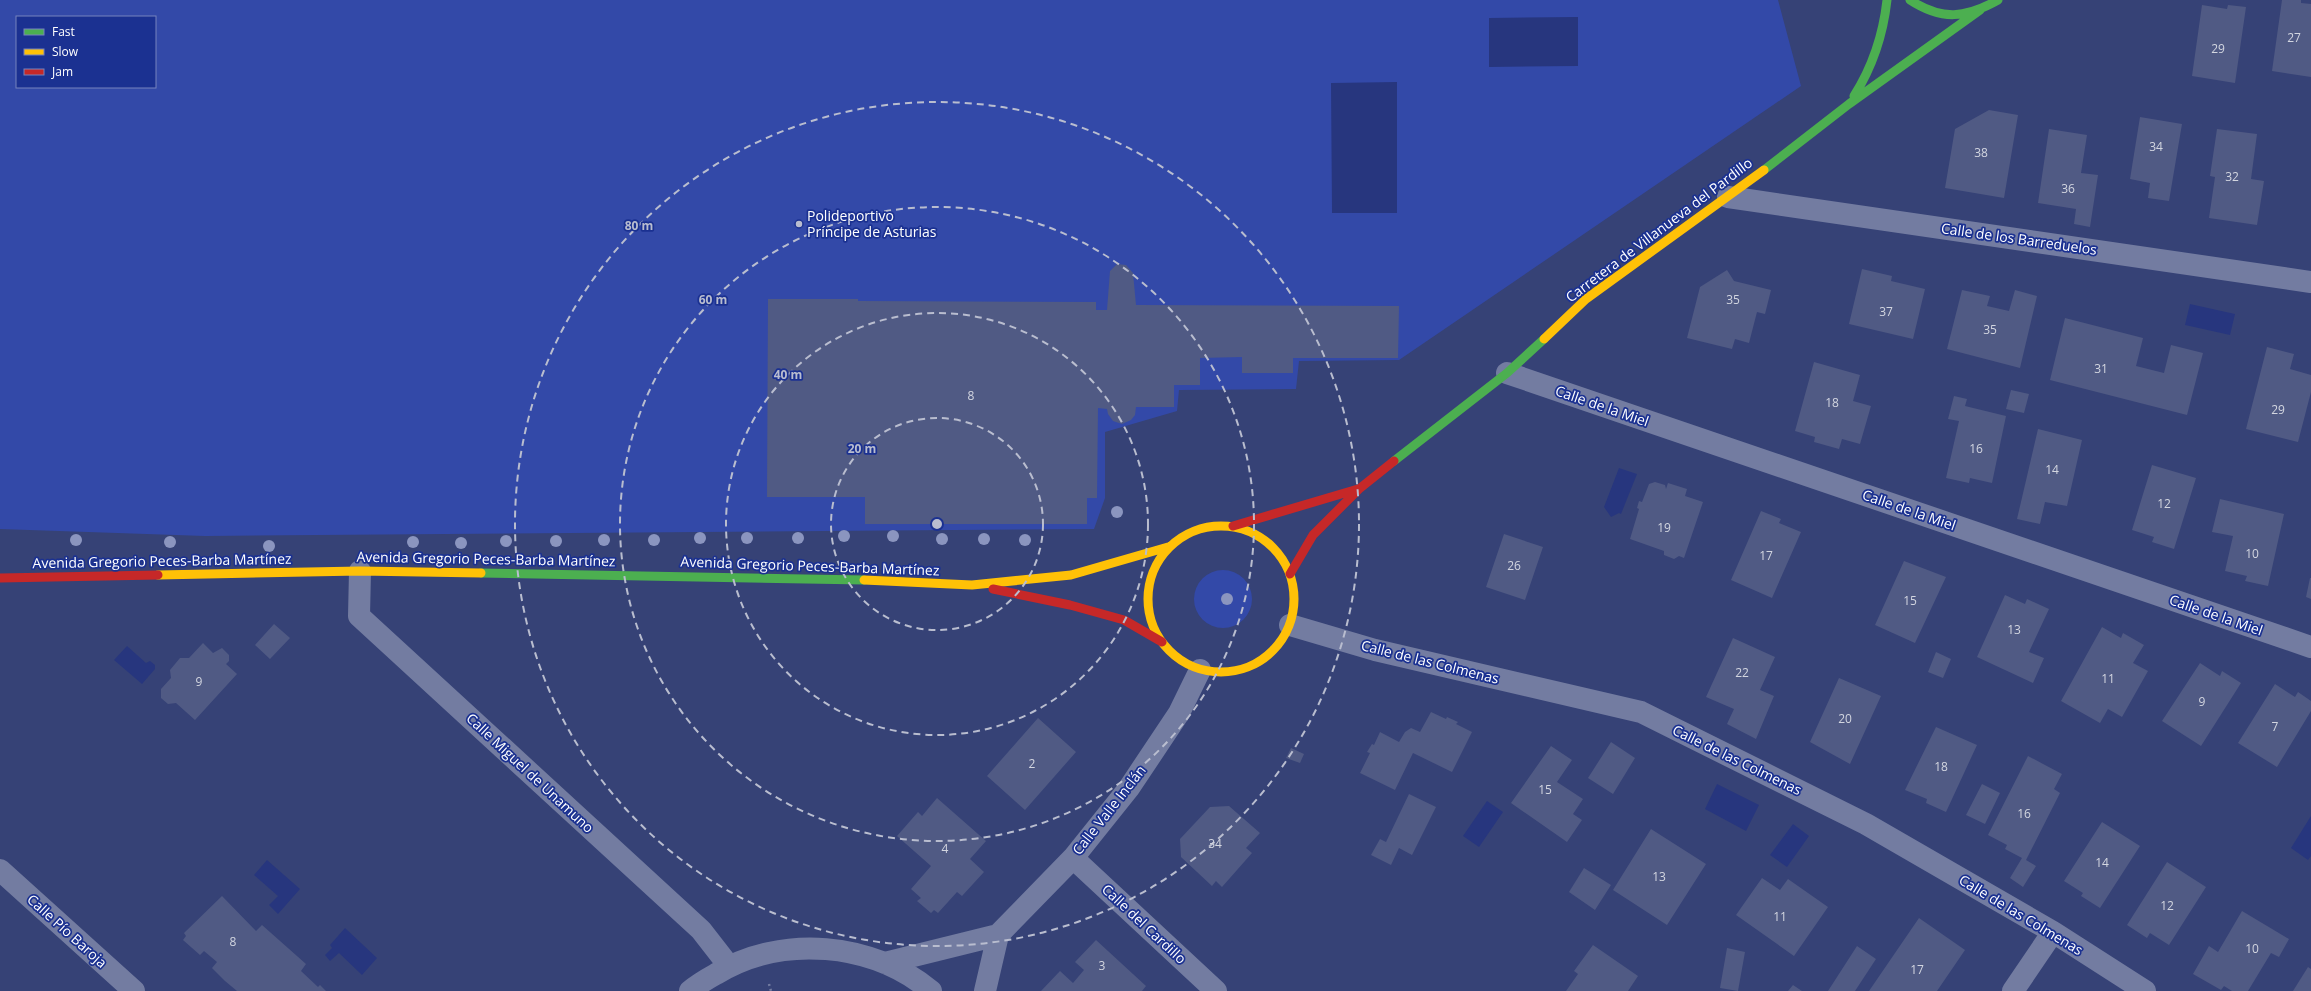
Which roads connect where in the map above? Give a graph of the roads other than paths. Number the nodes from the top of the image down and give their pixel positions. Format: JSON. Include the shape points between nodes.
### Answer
{"nodes":[{"id":1,"x":1887,"y":0,"type":"edge"},
{"id":2,"x":1910,"y":0,"type":"edge"},
{"id":3,"x":1998,"y":0,"type":"edge"},
{"id":4,"x":1980,"y":10,"type":"junction"},
{"id":5,"x":1849,"y":104,"type":"junction"},
{"id":6,"x":1728,"y":197,"type":"junction"},
{"id":7,"x":2311,"y":282,"type":"edge"},
{"id":8,"x":1507,"y":373,"type":"junction"},
{"id":9,"x":1359,"y":489,"type":"junction"},
{"id":10,"x":1233,"y":526,"type":"junction"},
{"id":11,"x":1168,"y":547,"type":"junction"},
{"id":12,"x":360,"y":571,"type":"junction"},
{"id":13,"x":1290,"y":574,"type":"junction"},
{"id":14,"x":0,"y":578,"type":"edge"},
{"id":15,"x":972,"y":585,"type":"junction"},
{"id":16,"x":1290,"y":625,"type":"junction"},
{"id":17,"x":1162,"y":642,"type":"junction"},
{"id":18,"x":2311,"y":647,"type":"edge"},
{"id":19,"x":1200,"y":670,"type":"junction"},
{"id":20,"x":1073,"y":858,"type":"junction"},
{"id":21,"x":0,"y":870,"type":"edge"},
{"id":22,"x":2053,"y":932,"type":"junction"},
{"id":23,"x":998,"y":935,"type":"junction"},
{"id":24,"x":886,"y":963,"type":"junction"},
{"id":25,"x":729,"y":966,"type":"junction"},
{"id":26,"x":926,"y":987,"type":"edge"},
{"id":27,"x":134,"y":991,"type":"edge"},
{"id":28,"x":690,"y":991,"type":"edge"},
{"id":29,"x":984,"y":991,"type":"edge"},
{"id":30,"x":1216,"y":991,"type":"edge"},
{"id":31,"x":2013,"y":991,"type":"edge"},
{"id":32,"x":2145,"y":991,"type":"edge"}],
"edges":[{"from":1,"to":5,"type":"street","name":"Carretera de Villanueva del Pardillo","via":[[1879,49],[1866,78]]},
{"from":2,"to":4,"type":"street","via":[[1939,14],[1960,15]]},
{"from":3,"to":4,"type":"street"},
{"from":4,"to":5,"type":"street","name":"Carretera de Villanueva del Pardillo"},
{"from":5,"to":6,"type":"street","name":"Carretera de Villanueva del Pardillo"},
{"from":6,"to":7,"type":"street","name":"Calle de los Barreduelos"},
{"from":6,"to":8,"type":"street","name":"Carretera de Villanueva del Pardillo","via":[[1586,299]]},
{"from":8,"to":9,"type":"street","name":"Carretera de Villanueva del Pardillo"},
{"from":8,"to":18,"type":"street","name":"Calle de la Miel"},
{"from":9,"to":10,"type":"street","name":"Carretera de Villanueva del Pardillo"},
{"from":9,"to":13,"type":"street","name":"Carretera de Villanueva del Pardillo","via":[[1313,535]]},
{"from":10,"to":11,"type":"street","via":[[1198,529],[1182,536]]},
{"from":10,"to":13,"type":"street","via":[[1262,537],[1283,560]]},
{"from":11,"to":15,"type":"street","name":"Avenida Gregorio Peces-Barba Martínez","via":[[1071,575]]},
{"from":11,"to":17,"type":"street","via":[[1149,583],[1148,604],[1152,624]]},
{"from":12,"to":14,"type":"street","name":"Avenida Gregorio Peces-Barba Martínez"},
{"from":12,"to":15,"type":"street","name":"Avenida Gregorio Peces-Barba Martínez","via":[[817,578]]},
{"from":12,"to":25,"type":"street","name":"Calle Miguel de Unamuno","via":[[359,616],[702,930]]},
{"from":13,"to":16,"type":"street","via":[[1295,599]]},
{"from":15,"to":17,"type":"street","name":"Avenida Gregorio Peces-Barba Martínez","via":[[1070,605],[1124,620]]},
{"from":16,"to":19,"type":"street","via":[[1279,644],[1263,659],[1222,673]]},
{"from":16,"to":22,"type":"street","name":"Calle de las Colmenas","via":[[1374,650],[1641,712],[1866,824]]},
{"from":17,"to":19,"type":"street","via":[[1179,659]]},
{"from":19,"to":20,"type":"street","name":"Calle Valle Inclán","via":[[1179,713],[1129,788]]},
{"from":20,"to":23,"type":"street","name":"Calle Valle Inclán"},
{"from":20,"to":30,"type":"street","name":"Calle del Cardillo"},
{"from":21,"to":27,"type":"street","name":"Calle Pío Baroja"},
{"from":22,"to":31,"type":"street"},
{"from":22,"to":32,"type":"street","name":"Calle de las Colmenas"},
{"from":23,"to":24,"type":"street"},
{"from":23,"to":29,"type":"street"},
{"from":24,"to":25,"type":"street","via":[[847,951],[807,947],[760,954]]},
{"from":24,"to":26,"type":"street"},
{"from":25,"to":28,"type":"street"}]}
